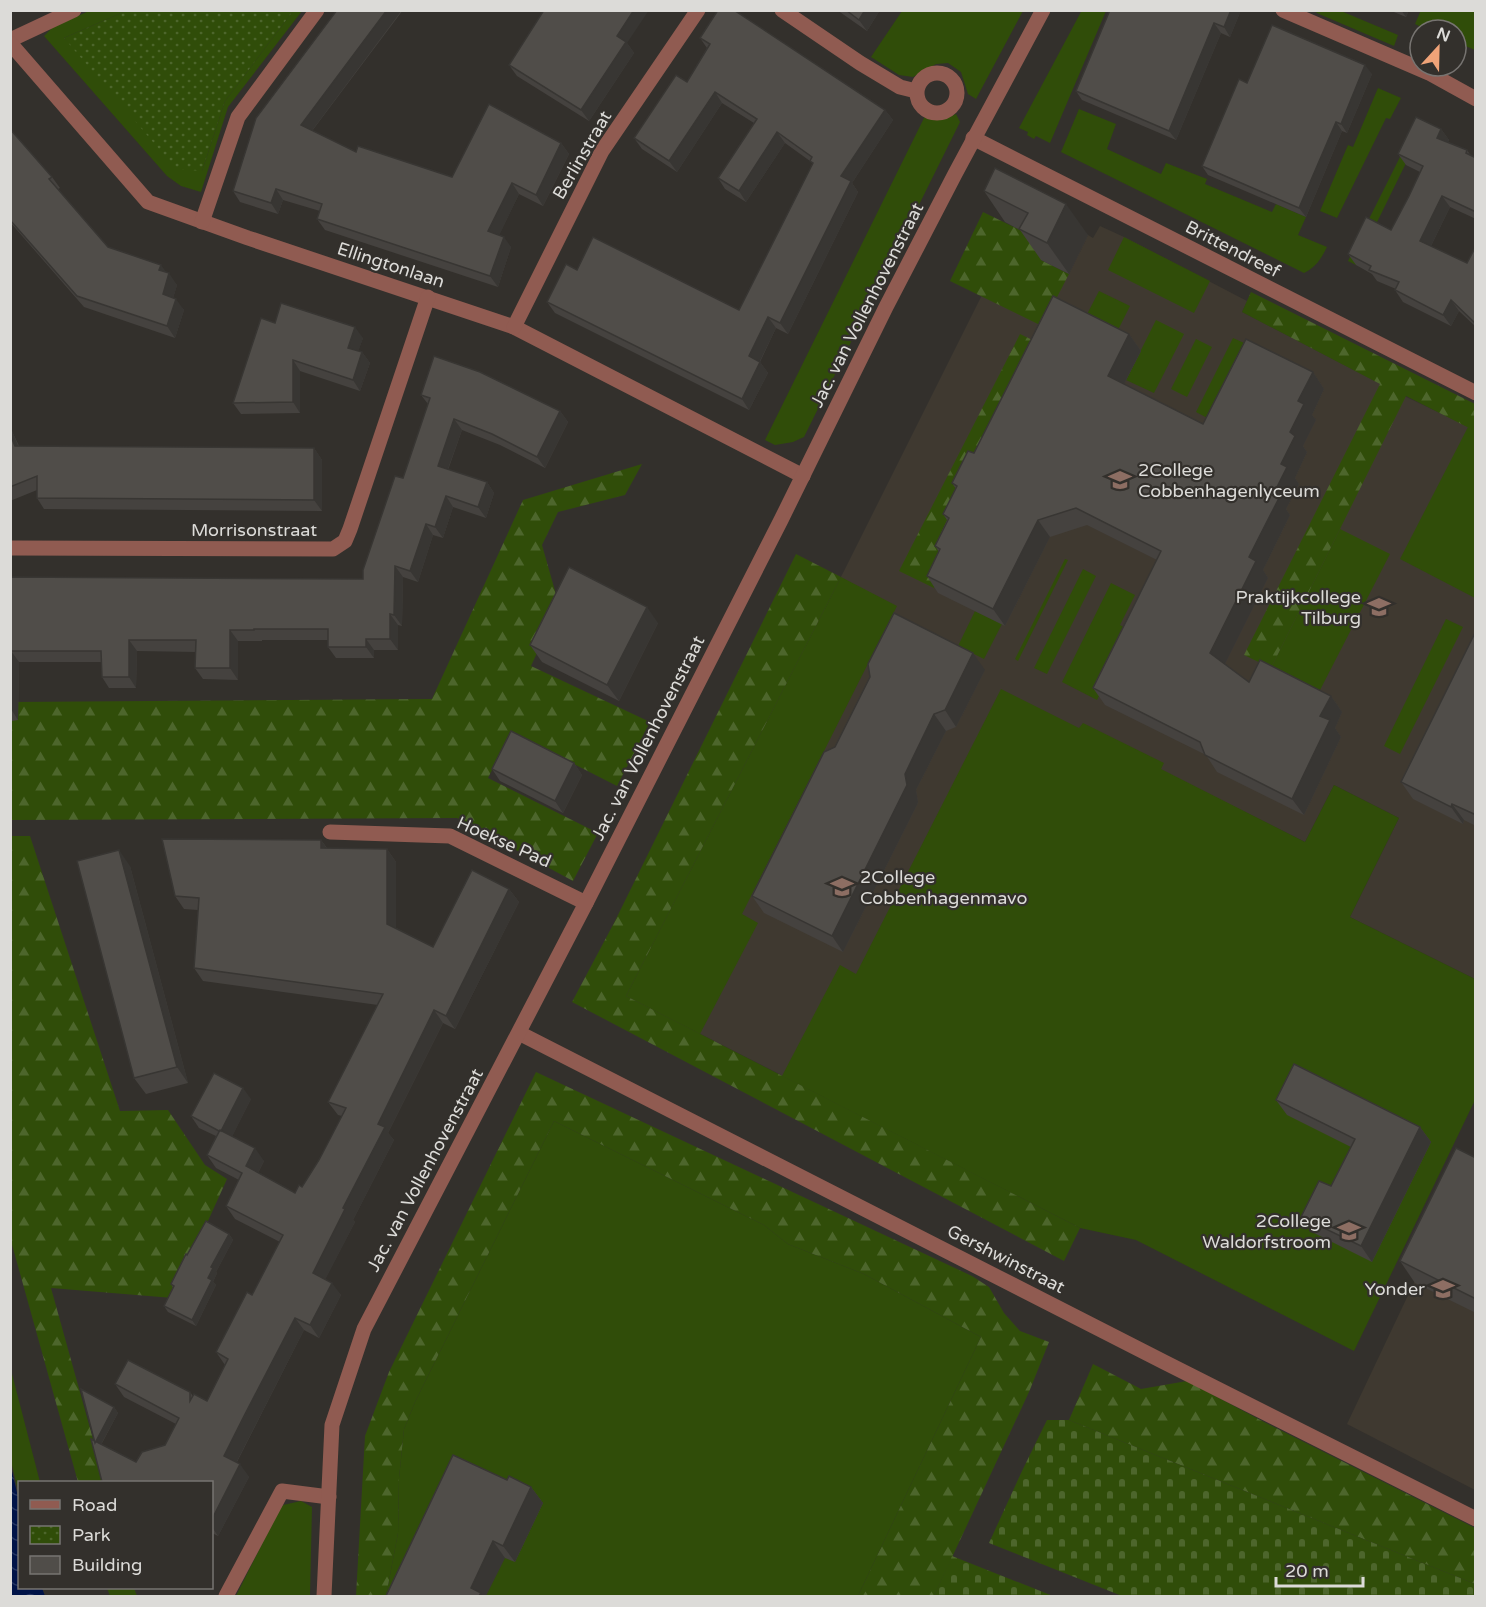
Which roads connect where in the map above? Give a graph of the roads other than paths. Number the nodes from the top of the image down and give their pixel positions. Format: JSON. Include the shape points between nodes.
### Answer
{"nodes":[{"id":1,"x":74,"y":10,"type":"edge"},
{"id":2,"x":317,"y":10,"type":"edge"},
{"id":3,"x":698,"y":10,"type":"edge"},
{"id":4,"x":782,"y":10,"type":"edge"},
{"id":5,"x":1044,"y":10,"type":"edge"},
{"id":6,"x":1282,"y":10,"type":"edge"},
{"id":7,"x":10,"y":41,"type":"edge"},
{"id":8,"x":916,"y":91,"type":"dead end"},
{"id":9,"x":1476,"y":99,"type":"edge"},
{"id":10,"x":973,"y":138,"type":"junction"},
{"id":11,"x":202,"y":222,"type":"junction"},
{"id":12,"x":429,"y":297,"type":"junction"},
{"id":13,"x":514,"y":327,"type":"junction"},
{"id":14,"x":1476,"y":393,"type":"edge"},
{"id":15,"x":803,"y":476,"type":"junction"},
{"id":16,"x":10,"y":548,"type":"edge"},
{"id":17,"x":330,"y":832,"type":"dead end"},
{"id":18,"x":586,"y":903,"type":"junction"},
{"id":19,"x":519,"y":1033,"type":"junction"},
{"id":20,"x":328,"y":1497,"type":"junction"},
{"id":21,"x":1476,"y":1519,"type":"edge"},
{"id":22,"x":226,"y":1596,"type":"edge"},
{"id":23,"x":324,"y":1596,"type":"edge"}],
"edges":[{"from":1,"to":7,"type":"street"},
{"from":2,"to":11,"type":"street","via":[[238,117]]},
{"from":3,"to":13,"type":"street","name":"Berlinstraat","via":[[602,151]]},
{"from":4,"to":8,"type":"street","via":[[860,63],[900,87]]},
{"from":5,"to":10,"type":"street","name":"Jac. van Vollenhovenstraat"},
{"from":6,"to":9,"type":"street","via":[[1429,74]]},
{"from":7,"to":11,"type":"street","name":"Ellingtonlaan","via":[[148,202]]},
{"from":10,"to":14,"type":"street","name":"Brittendreef"},
{"from":10,"to":15,"type":"street","name":"Jac. van Vollenhovenstraat"},
{"from":11,"to":12,"type":"street","name":"Ellingtonlaan"},
{"from":12,"to":13,"type":"street","name":"Ellingtonlaan"},
{"from":12,"to":16,"type":"street","name":"Morrisonstraat","via":[[350,529],[345,541],[333,549]]},
{"from":13,"to":15,"type":"street","name":"Ellingtonlaan"},
{"from":15,"to":18,"type":"street","name":"Jac. van Vollenhovenstraat"},
{"from":17,"to":18,"type":"street","name":"Hoekse Pad","via":[[450,836]]},
{"from":18,"to":19,"type":"street","name":"Jac. van Vollenhovenstraat"},
{"from":19,"to":20,"type":"street","name":"Jac. van Vollenhovenstraat","via":[[364,1329],[332,1425]]},
{"from":19,"to":21,"type":"street","name":"Gershwinstraat"},
{"from":20,"to":22,"type":"street","via":[[282,1491]]},
{"from":20,"to":23,"type":"street","name":"Jac. van Vollenhovenstraat"}]}
